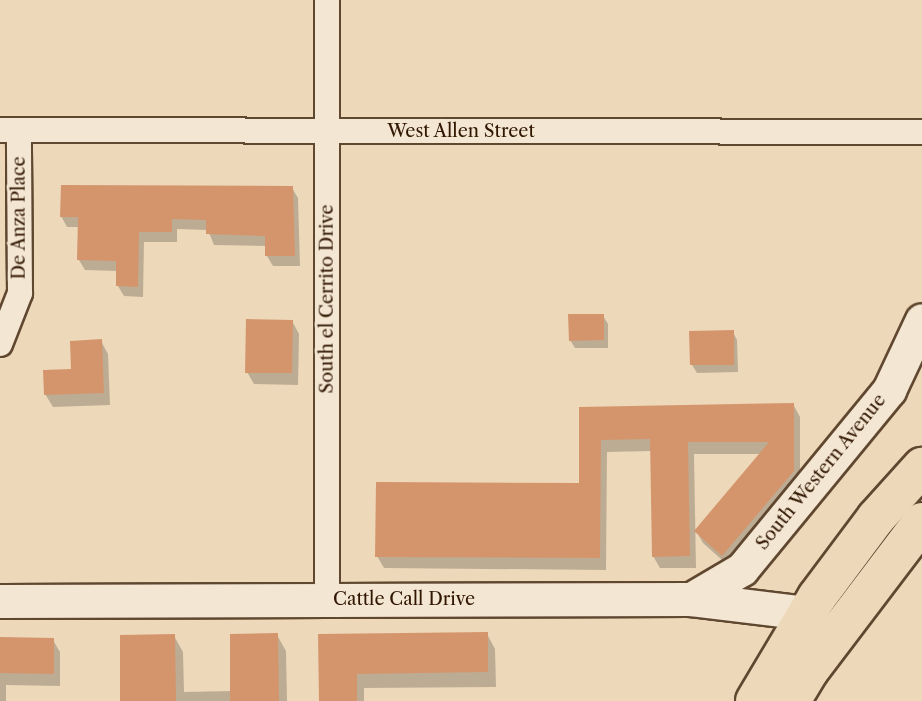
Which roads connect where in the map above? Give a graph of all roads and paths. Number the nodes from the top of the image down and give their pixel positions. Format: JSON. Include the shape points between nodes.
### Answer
{"nodes":[{"id":1,"x":327,"y":0,"type":"edge"},
{"id":2,"x":9,"y":130,"type":"edge"},
{"id":3,"x":327,"y":131,"type":"junction"},
{"id":4,"x":922,"y":132,"type":"edge"},
{"id":5,"x":922,"y":320,"type":"edge"},
{"id":6,"x":0,"y":344,"type":"edge"},
{"id":7,"x":922,"y":467,"type":"edge"},
{"id":8,"x":922,"y":522,"type":"edge"},
{"id":9,"x":327,"y":598,"type":"junction"},
{"id":10,"x":691,"y":599,"type":"junction"},
{"id":11,"x":0,"y":601,"type":"edge"},
{"id":12,"x":807,"y":612,"type":"junction"},
{"id":13,"x":755,"y":701,"type":"edge"},
{"id":14,"x":791,"y":701,"type":"edge"}],
"edges":[{"from":1,"to":3,"type":"street","name":"South el Cerrito Drive"},
{"from":2,"to":3,"type":"street","name":"West Allen Street"},
{"from":2,"to":6,"type":"street","name":"De Anza Place","via":[[20,293]]},
{"from":3,"to":4,"type":"street","name":"West Allen Street"},
{"from":3,"to":9,"type":"street","name":"South el Cerrito Drive"},
{"from":5,"to":10,"type":"street","name":"South Western Avenue","via":[[889,390],[759,549],[742,569]]},
{"from":7,"to":12,"type":"highway","via":[[876,518]]},
{"from":8,"to":14,"type":"highway"},
{"from":9,"to":10,"type":"street","name":"Cattle Call Drive"},
{"from":9,"to":11,"type":"street","name":"Cattle Call Drive"},
{"from":10,"to":12,"type":"street","name":"Cattle Call Drive"},
{"from":12,"to":13,"type":"highway"}]}
